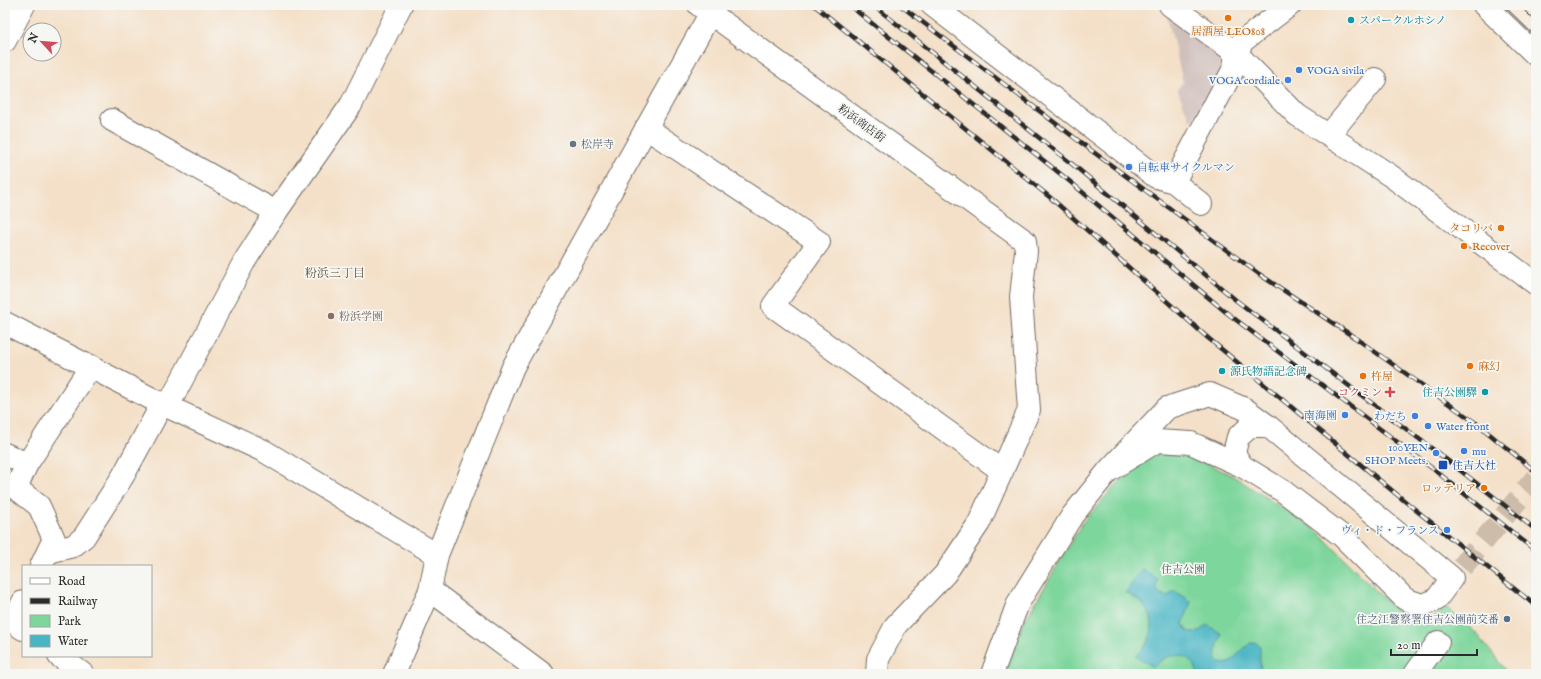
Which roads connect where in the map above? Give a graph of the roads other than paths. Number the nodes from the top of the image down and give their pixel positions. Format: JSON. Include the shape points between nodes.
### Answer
{"nodes":[{"id":1,"x":24,"y":5,"type":"edge"},
{"id":2,"x":401,"y":5,"type":"edge"},
{"id":3,"x":932,"y":5,"type":"edge"},
{"id":4,"x":1170,"y":5,"type":"edge"},
{"id":5,"x":1290,"y":5,"type":"edge"},
{"id":6,"x":1484,"y":5,"type":"edge"},
{"id":7,"x":708,"y":8,"type":"edge"},
{"id":8,"x":5,"y":41,"type":"edge"},
{"id":9,"x":1236,"y":53,"type":"junction"},
{"id":10,"x":1536,"y":55,"type":"edge"},
{"id":11,"x":1375,"y":79,"type":"dead end"},
{"id":12,"x":112,"y":120,"type":"dead end"},
{"id":13,"x":646,"y":128,"type":"junction"},
{"id":14,"x":1329,"y":135,"type":"junction"},
{"id":15,"x":1174,"y":182,"type":"junction"},
{"id":16,"x":1201,"y":204,"type":"dead end"},
{"id":17,"x":276,"y":212,"type":"junction"},
{"id":18,"x":1536,"y":284,"type":"edge"},
{"id":19,"x":5,"y":323,"type":"edge"},
{"id":20,"x":90,"y":366,"type":"junction"},
{"id":21,"x":165,"y":405,"type":"junction"},
{"id":22,"x":1268,"y":426,"type":"junction"},
{"id":23,"x":5,"y":454,"type":"edge"},
{"id":24,"x":27,"y":464,"type":"junction"},
{"id":25,"x":1242,"y":466,"type":"junction"},
{"id":26,"x":1002,"y":471,"type":"junction"},
{"id":27,"x":1108,"y":471,"type":"junction"},
{"id":28,"x":437,"y":555,"type":"junction"},
{"id":29,"x":44,"y":559,"type":"edge"},
{"id":30,"x":430,"y":590,"type":"junction"},
{"id":31,"x":22,"y":605,"type":"edge"},
{"id":32,"x":14,"y":629,"type":"edge"},
{"id":33,"x":1438,"y":642,"type":"dead end"},
{"id":34,"x":60,"y":657,"type":"edge"},
{"id":35,"x":83,"y":674,"type":"edge"},
{"id":36,"x":394,"y":674,"type":"edge"},
{"id":37,"x":543,"y":674,"type":"edge"},
{"id":38,"x":877,"y":674,"type":"edge"},
{"id":39,"x":992,"y":674,"type":"edge"},
{"id":40,"x":1415,"y":674,"type":"edge"}],
"edges":[{"from":1,"to":8,"type":"street"},
{"from":2,"to":17,"type":"street","via":[[351,105]]},
{"from":3,"to":15,"type":"street","via":[[1156,177]]},
{"from":4,"to":9,"type":"street"},
{"from":5,"to":9,"type":"street","via":[[1243,41]]},
{"from":6,"to":10,"type":"street"},
{"from":7,"to":13,"type":"street"},
{"from":7,"to":26,"type":"street","name":"粉浜商店街","via":[[1025,241],[1021,297],[1029,410]]},
{"from":9,"to":14,"type":"street","via":[[1297,115]]},
{"from":9,"to":15,"type":"street","via":[[1234,68]]},
{"from":11,"to":14,"type":"street"},
{"from":12,"to":17,"type":"street"},
{"from":13,"to":26,"type":"street","via":[[819,242],[773,306]]},
{"from":13,"to":28,"type":"street","via":[[513,367]]},
{"from":14,"to":18,"type":"street","via":[[1391,176]]},
{"from":15,"to":16,"type":"street"},
{"from":17,"to":21,"type":"street","via":[[244,262]]},
{"from":19,"to":20,"type":"street"},
{"from":20,"to":21,"type":"street"},
{"from":20,"to":24,"type":"street"},
{"from":21,"to":28,"type":"street","via":[[264,451]]},
{"from":21,"to":29,"type":"street","via":[[84,538]]},
{"from":22,"to":25,"type":"street","via":[[1251,426],[1238,437],[1234,453]]},
{"from":22,"to":25,"type":"street","via":[[1457,573],[1436,600],[1422,605],[1405,599],[1342,536],[1283,491]]},
{"from":22,"to":27,"type":"street","via":[[1245,409],[1210,394],[1166,408]]},
{"from":23,"to":24,"type":"street"},
{"from":24,"to":29,"type":"street","via":[[16,488],[39,506],[54,539]]},
{"from":25,"to":27,"type":"street","via":[[1192,443],[1157,441]]},
{"from":26,"to":38,"type":"street","via":[[979,523],[945,574],[896,625],[878,659]]},
{"from":27,"to":39,"type":"street","via":[[1072,516],[1018,604]]},
{"from":28,"to":30,"type":"street"},
{"from":30,"to":36,"type":"street"},
{"from":30,"to":37,"type":"street"},
{"from":31,"to":32,"type":"street"},
{"from":33,"to":40,"type":"street"},
{"from":34,"to":35,"type":"street"}]}
